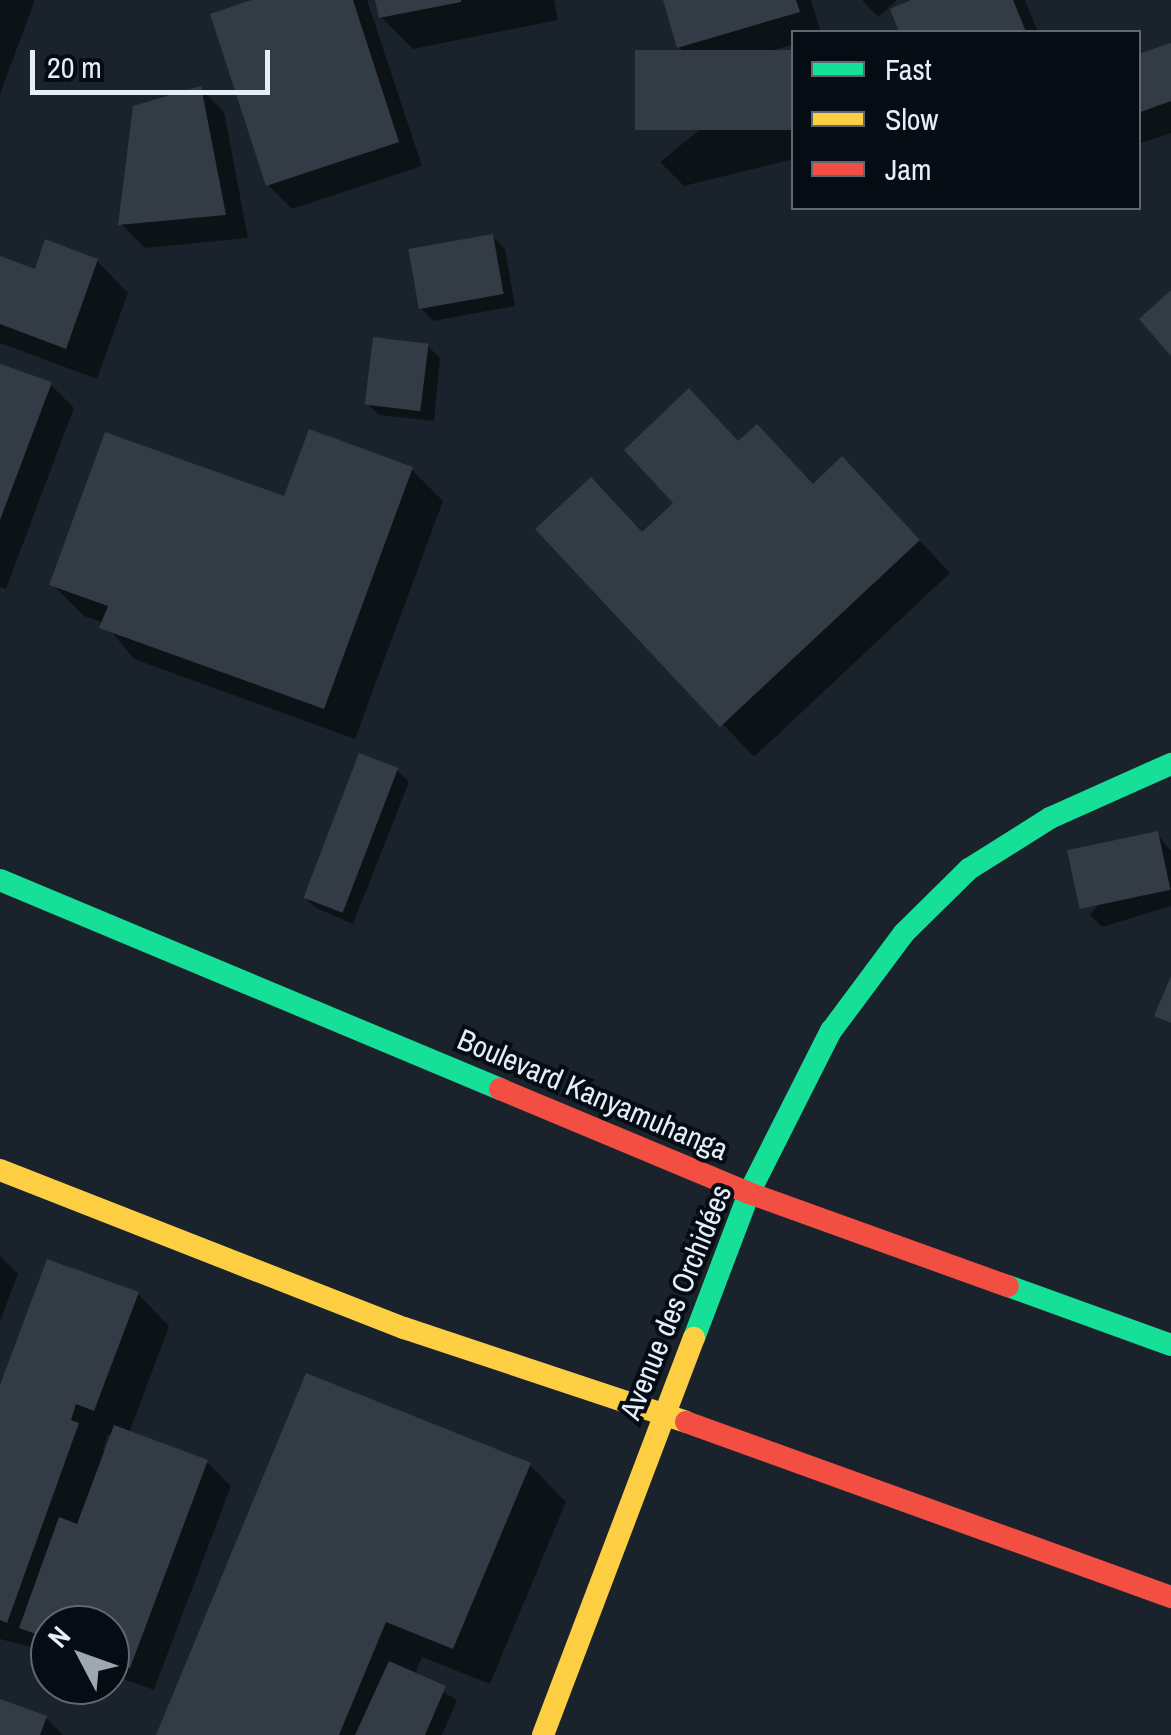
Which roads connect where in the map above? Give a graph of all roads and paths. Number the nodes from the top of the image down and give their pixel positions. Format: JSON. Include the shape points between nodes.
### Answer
{"nodes":[{"id":1,"x":1171,"y":764,"type":"edge"},
{"id":2,"x":0,"y":880,"type":"edge"},
{"id":3,"x":0,"y":1170,"type":"edge"},
{"id":4,"x":749,"y":1192,"type":"junction"},
{"id":5,"x":1171,"y":1345,"type":"edge"},
{"id":6,"x":662,"y":1413,"type":"junction"},
{"id":7,"x":1171,"y":1597,"type":"edge"},
{"id":8,"x":543,"y":1735,"type":"edge"}],
"edges":[{"from":1,"to":4,"type":"main road","name":"Avenue des Orchidées","via":[[1050,818],[968,869],[904,933],[831,1032]]},
{"from":2,"to":4,"type":"main road","name":"Boulevard Kanyamuhanga"},
{"from":3,"to":6,"type":"main road","via":[[404,1328]]},
{"from":4,"to":5,"type":"main road","name":"Boulevard Kanyamuhanga"},
{"from":4,"to":6,"type":"main road","name":"Avenue des Orchidées"},
{"from":6,"to":7,"type":"main road"},
{"from":6,"to":8,"type":"main road","name":"Avenue des Orchidées"}]}
